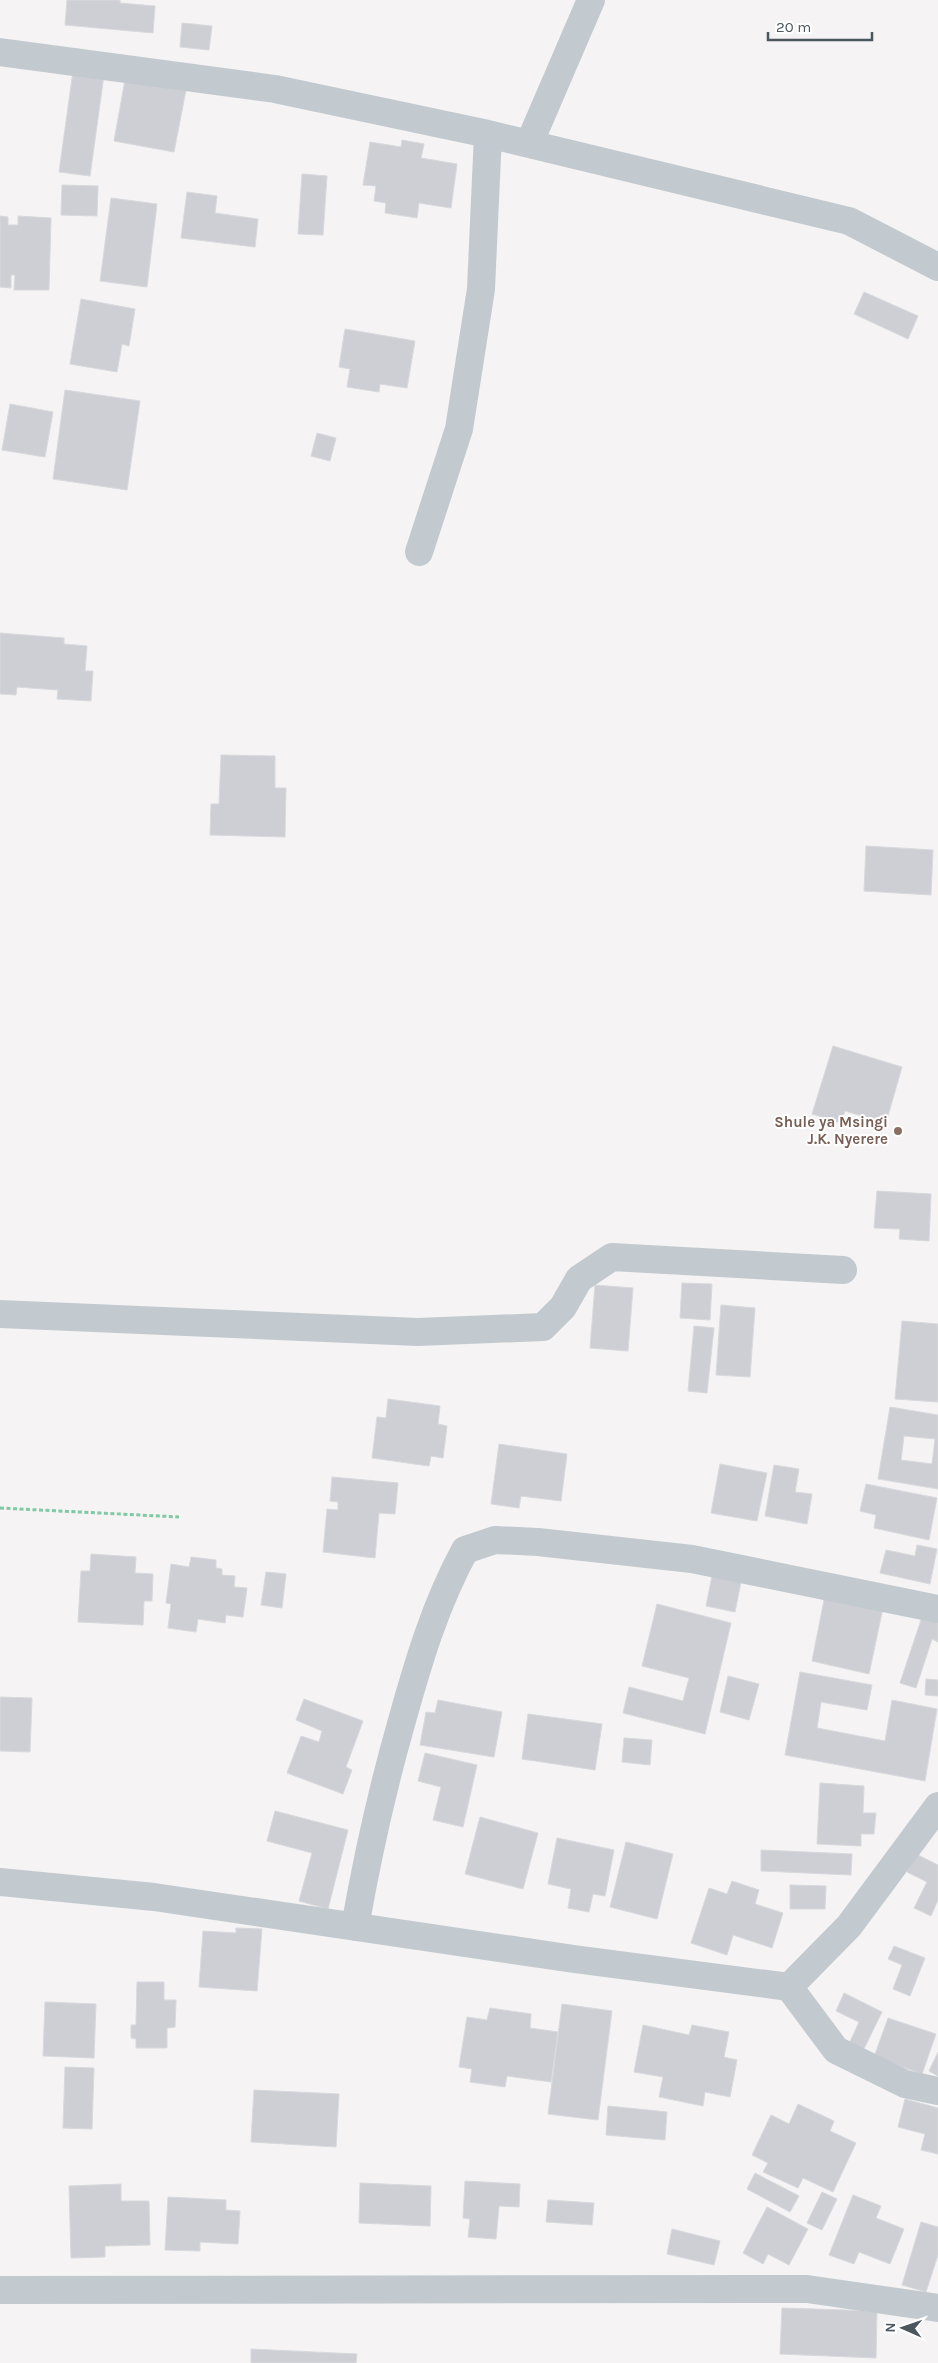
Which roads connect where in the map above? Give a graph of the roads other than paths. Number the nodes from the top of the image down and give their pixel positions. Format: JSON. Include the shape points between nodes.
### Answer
{"nodes":[{"id":1,"x":591,"y":0,"type":"edge"},
{"id":2,"x":0,"y":52,"type":"edge"},
{"id":3,"x":488,"y":134,"type":"junction"},
{"id":4,"x":529,"y":144,"type":"junction"},
{"id":5,"x":938,"y":267,"type":"edge"},
{"id":6,"x":419,"y":552,"type":"dead end"},
{"id":7,"x":843,"y":1270,"type":"dead end"},
{"id":8,"x":0,"y":1314,"type":"edge"},
{"id":9,"x":938,"y":1609,"type":"edge"},
{"id":10,"x":938,"y":1806,"type":"edge"},
{"id":11,"x":0,"y":1882,"type":"edge"},
{"id":12,"x":355,"y":1927,"type":"junction"},
{"id":13,"x":789,"y":1987,"type":"junction"},
{"id":14,"x":938,"y":2091,"type":"edge"},
{"id":15,"x":0,"y":2290,"type":"edge"},
{"id":16,"x":938,"y":2308,"type":"edge"}],
"edges":[{"from":1,"to":4,"type":"street"},
{"from":2,"to":3,"type":"street","via":[[275,89]]},
{"from":3,"to":4,"type":"street"},
{"from":3,"to":6,"type":"street","via":[[481,289],[459,429]]},
{"from":4,"to":5,"type":"street","via":[[849,221]]},
{"from":7,"to":8,"type":"street","via":[[612,1257],[579,1279],[563,1308],[542,1327],[418,1332]]},
{"from":9,"to":12,"type":"street","via":[[692,1560],[495,1540],[465,1550],[448,1581],[422,1646],[371,1839]]},
{"from":10,"to":13,"type":"street","via":[[850,1926]]},
{"from":11,"to":12,"type":"street","via":[[154,1897]]},
{"from":12,"to":13,"type":"street"},
{"from":13,"to":14,"type":"street","via":[[836,2050],[905,2084]]},
{"from":15,"to":16,"type":"street","via":[[807,2289]]}]}
